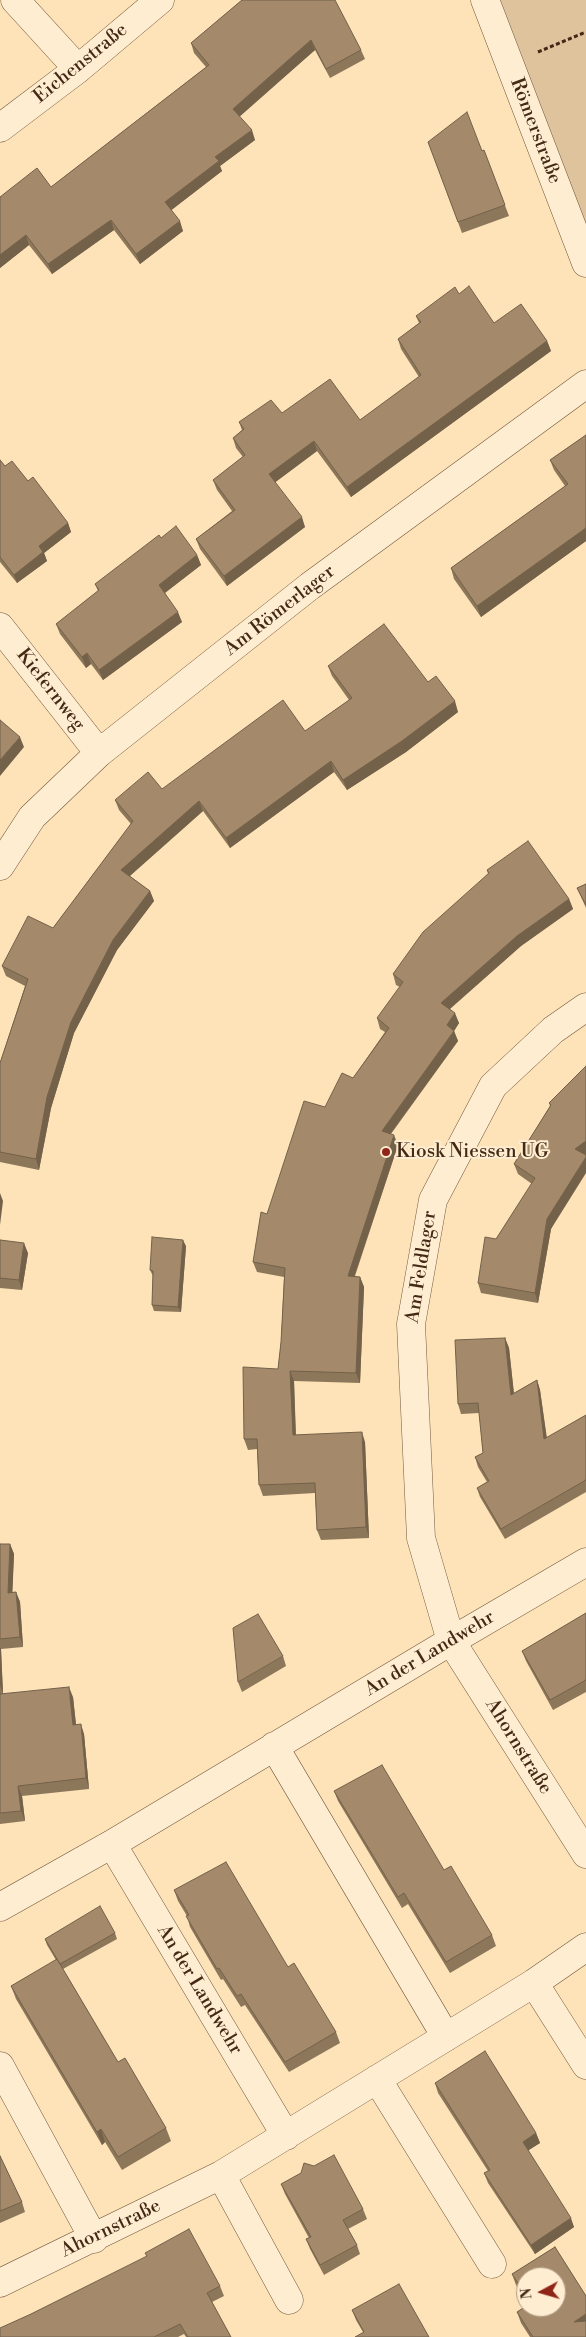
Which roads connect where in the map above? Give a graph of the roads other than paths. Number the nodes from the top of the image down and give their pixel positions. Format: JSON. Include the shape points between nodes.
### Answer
{"nodes":[{"id":1,"x":15,"y":0,"type":"edge"},
{"id":2,"x":160,"y":0,"type":"edge"},
{"id":3,"x":485,"y":0,"type":"edge"},
{"id":4,"x":78,"y":69,"type":"junction"},
{"id":5,"x":0,"y":128,"type":"edge"},
{"id":6,"x":586,"y":263,"type":"edge"},
{"id":7,"x":586,"y":384,"type":"edge"},
{"id":8,"x":0,"y":627,"type":"edge"},
{"id":9,"x":100,"y":753,"type":"junction"},
{"id":10,"x":0,"y":866,"type":"edge"},
{"id":11,"x":586,"y":1007,"type":"edge"},
{"id":12,"x":586,"y":1562,"type":"edge"},
{"id":13,"x":451,"y":1641,"type":"junction"},
{"id":14,"x":274,"y":1746,"type":"junction"},
{"id":15,"x":112,"y":1844,"type":"junction"},
{"id":16,"x":586,"y":1854,"type":"edge"},
{"id":17,"x":0,"y":1907,"type":"edge"},
{"id":18,"x":586,"y":1947,"type":"edge"},
{"id":19,"x":534,"y":1983,"type":"junction"},
{"id":20,"x":446,"y":2037,"type":"junction"},
{"id":21,"x":586,"y":2065,"type":"edge"},
{"id":22,"x":0,"y":2066,"type":"edge"},
{"id":23,"x":378,"y":2079,"type":"junction"},
{"id":24,"x":286,"y":2136,"type":"junction"},
{"id":25,"x":221,"y":2175,"type":"junction"},
{"id":26,"x":94,"y":2239,"type":"junction"},
{"id":27,"x":492,"y":2264,"type":"dead end"},
{"id":28,"x":0,"y":2283,"type":"edge"},
{"id":29,"x":289,"y":2300,"type":"dead end"}],
"edges":[{"from":1,"to":4,"type":"street"},
{"from":2,"to":4,"type":"street","name":"Eichenstraße"},
{"from":3,"to":6,"type":"street","name":"Römerstraße"},
{"from":4,"to":5,"type":"street","name":"Eichenstraße"},
{"from":7,"to":9,"type":"street","name":"Am Römerlager","via":[[310,586]]},
{"from":8,"to":9,"type":"street","name":"Kiefernweg"},
{"from":9,"to":10,"type":"street","name":"Am Römerlager","via":[[32,817]]},
{"from":11,"to":13,"type":"street","name":"Am Feldlager","via":[[552,1030],[493,1086],[433,1200],[411,1324],[421,1538]]},
{"from":12,"to":13,"type":"street","name":"An der Landwehr"},
{"from":13,"to":14,"type":"street","name":"An der Landwehr"},
{"from":13,"to":16,"type":"street","name":"Ahornstraße"},
{"from":14,"to":15,"type":"street","name":"An der Landwehr"},
{"from":14,"to":20,"type":"street"},
{"from":15,"to":17,"type":"street","name":"An der Landwehr"},
{"from":15,"to":24,"type":"street","name":"An der Landwehr"},
{"from":18,"to":19,"type":"street","name":"Ahornstraße"},
{"from":19,"to":20,"type":"street","name":"Ahornstraße"},
{"from":19,"to":21,"type":"street"},
{"from":20,"to":23,"type":"street","name":"Ahornstraße"},
{"from":22,"to":26,"type":"street"},
{"from":23,"to":24,"type":"street","name":"Ahornstraße"},
{"from":23,"to":27,"type":"street"},
{"from":24,"to":25,"type":"street","name":"Ahornstraße"},
{"from":25,"to":26,"type":"street","name":"Ahornstraße"},
{"from":25,"to":29,"type":"street"},
{"from":26,"to":28,"type":"street","name":"Ahornstraße"}]}
